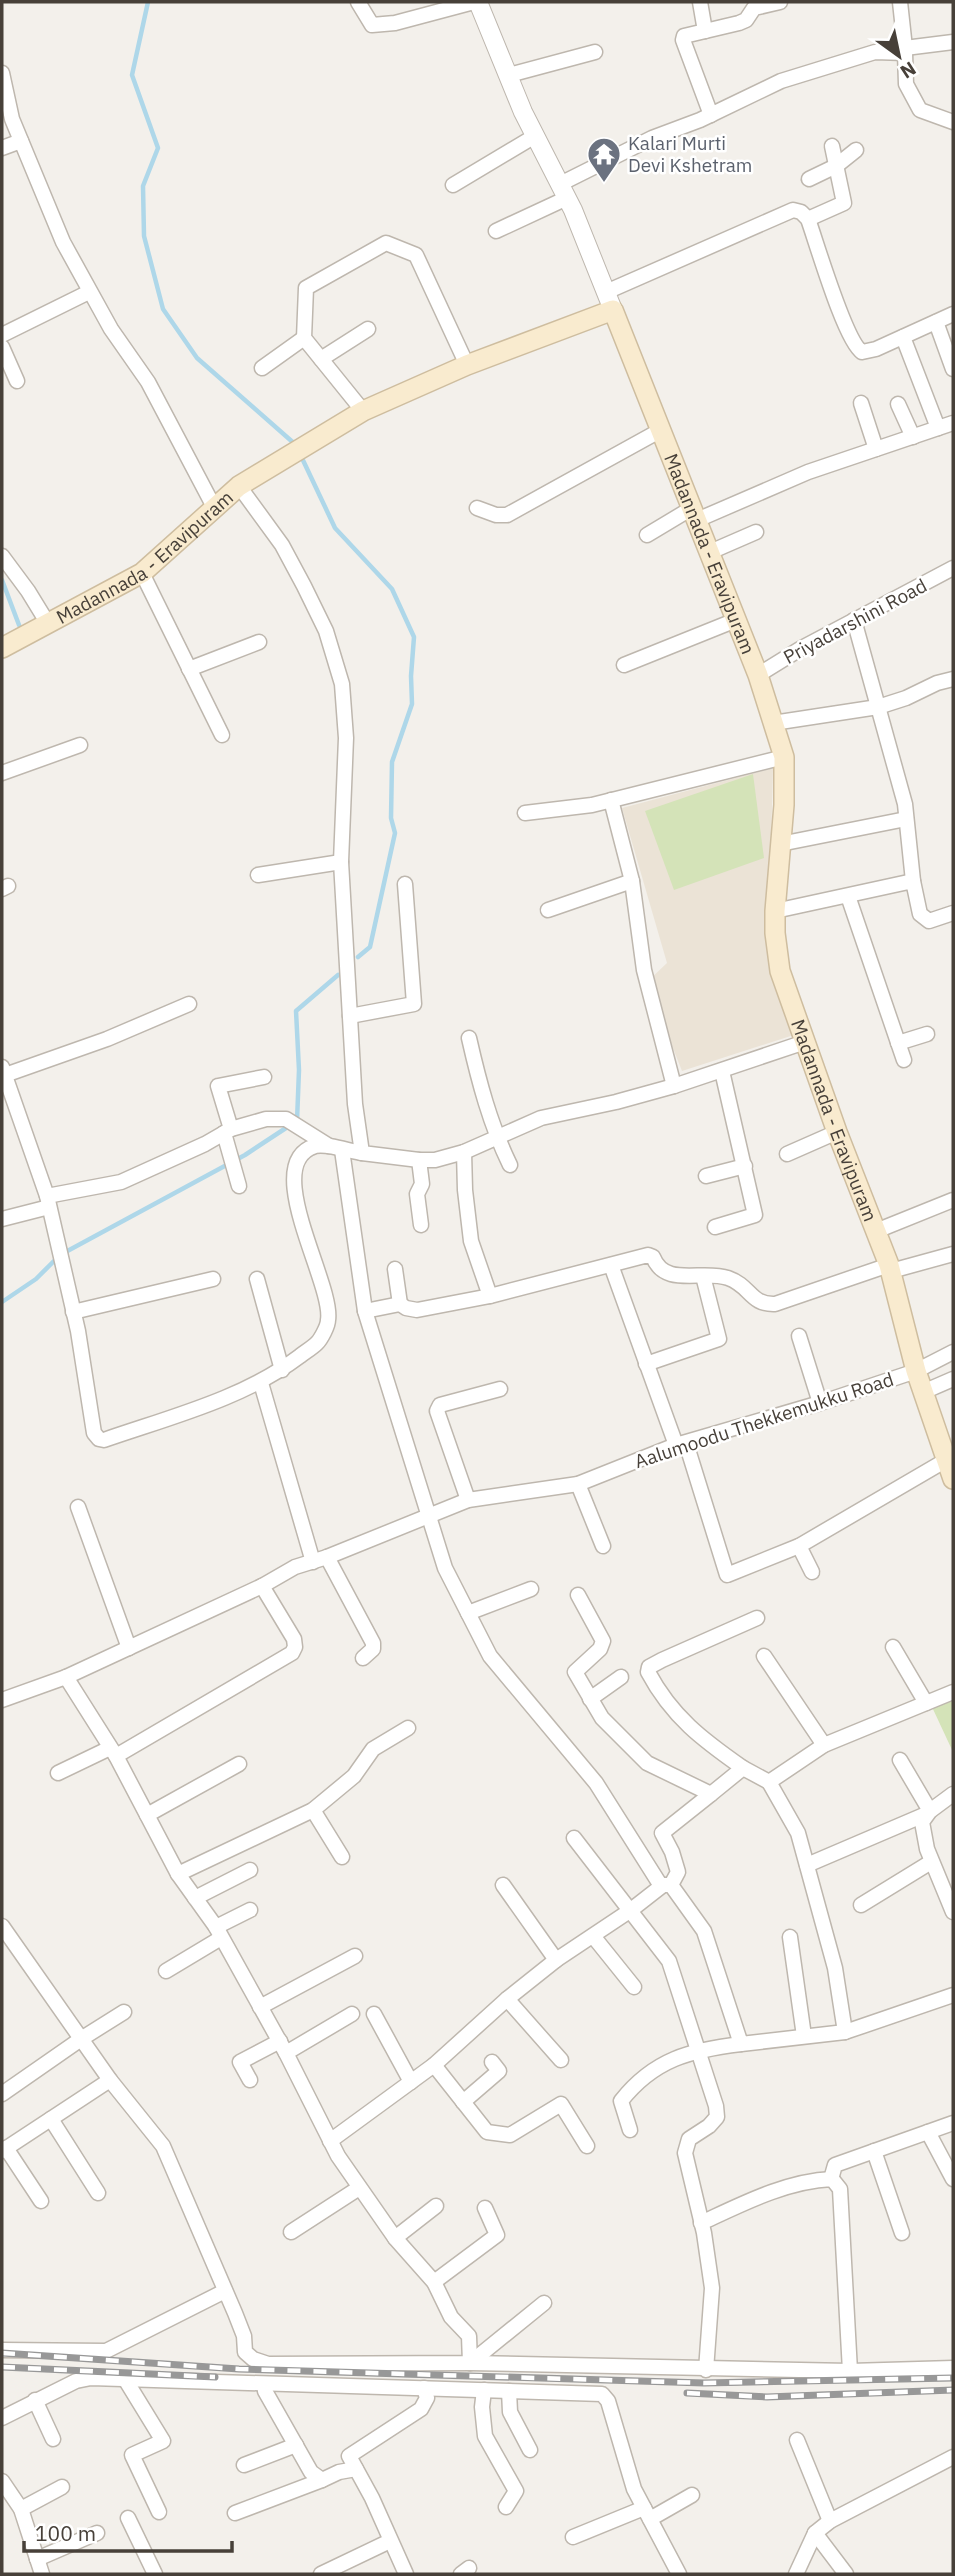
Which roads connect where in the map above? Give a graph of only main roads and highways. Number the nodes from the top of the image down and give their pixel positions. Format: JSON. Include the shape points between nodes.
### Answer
{"nodes":[{"id":1,"x":2,"y":648,"type":"edge"},
{"id":2,"x":949,"y":1458,"type":"edge"},
{"id":3,"x":953,"y":1479,"type":"edge"}],
"edges":[{"from":1,"to":2,"type":"main road","name":"Madannada - Eravipuram","via":[[142,573],[239,486],[363,411],[467,365],[613,310],[758,675],[784,757],[775,911],[780,971],[890,1268],[916,1371]]},
{"from":2,"to":3,"type":"main road","name":"Madannada - Eravipuram"}]}
